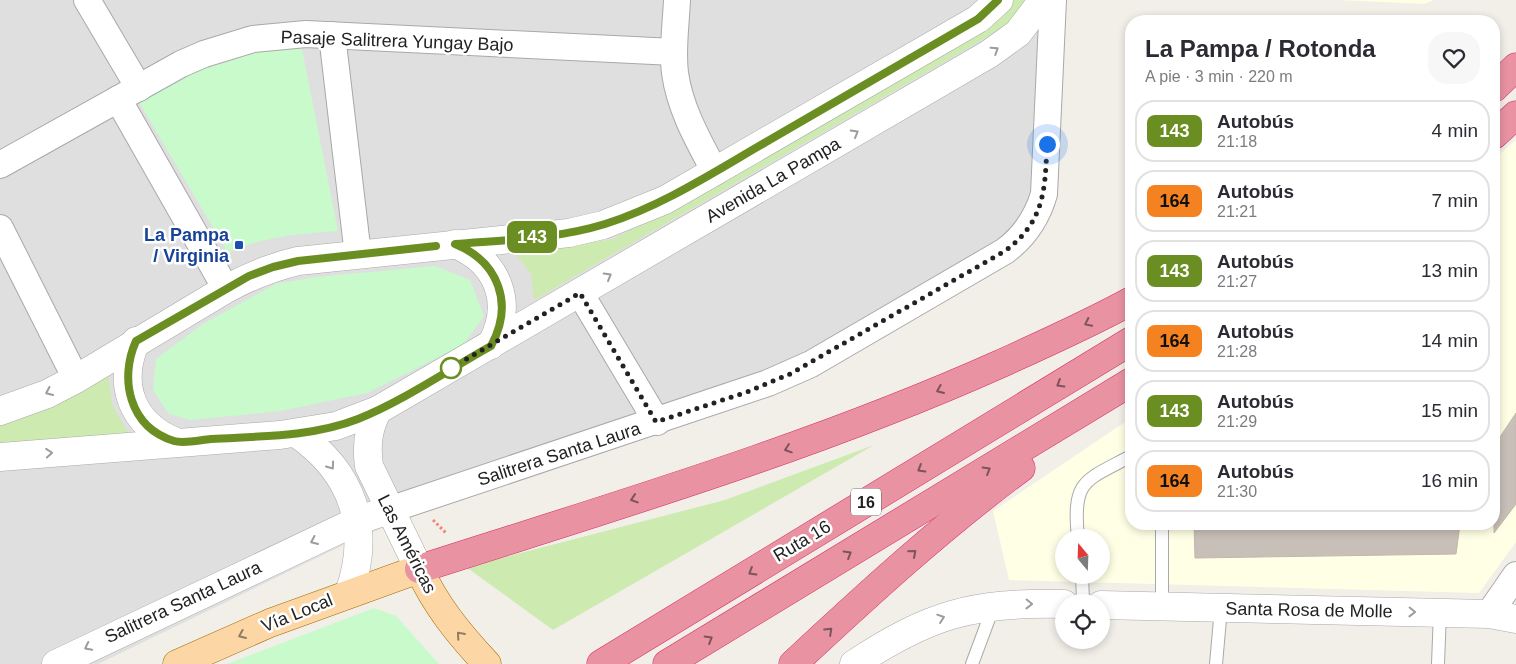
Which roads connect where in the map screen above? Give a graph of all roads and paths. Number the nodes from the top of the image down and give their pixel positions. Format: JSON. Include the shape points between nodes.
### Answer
{"nodes":[{"id":1,"x":87,"y":0,"type":"edge"},
{"id":2,"x":677,"y":0,"type":"edge"},
{"id":3,"x":998,"y":0,"type":"edge"},
{"id":4,"x":1043,"y":0,"type":"edge"},
{"id":5,"x":1053,"y":0,"type":"edge"},
{"id":6,"x":332,"y":35,"type":"junction"},
{"id":7,"x":674,"y":52,"type":"junction"},
{"id":8,"x":1516,"y":66,"type":"edge"},
{"id":9,"x":1500,"y":76,"type":"edge"},
{"id":10,"x":1500,"y":82,"type":"edge"},
{"id":11,"x":128,"y":94,"type":"junction"},
{"id":12,"x":1516,"y":115,"type":"edge"},
{"id":13,"x":1500,"y":130,"type":"edge"},
{"id":14,"x":0,"y":165,"type":"edge"},
{"id":15,"x":715,"y":172,"type":"junction"},
{"id":16,"x":0,"y":228,"type":"edge"},
{"id":17,"x":455,"y":244,"type":"junction"},
{"id":18,"x":358,"y":255,"type":"junction"},
{"id":19,"x":226,"y":289,"type":"junction"},
{"id":20,"x":580,"y":293,"type":"junction"},
{"id":21,"x":1125,"y":304,"type":"edge"},
{"id":22,"x":136,"y":341,"type":"junction"},
{"id":23,"x":1125,"y":345,"type":"edge"},
{"id":24,"x":491,"y":346,"type":"junction"},
{"id":25,"x":76,"y":378,"type":"junction"},
{"id":26,"x":1125,"y":388,"type":"edge"},
{"id":27,"x":1125,"y":389,"type":"edge"},
{"id":28,"x":378,"y":410,"type":"junction"},
{"id":29,"x":0,"y":411,"type":"edge"},
{"id":30,"x":656,"y":422,"type":"junction"},
{"id":31,"x":296,"y":433,"type":"junction"},
{"id":32,"x":176,"y":442,"type":"junction"},
{"id":33,"x":0,"y":457,"type":"edge"},
{"id":34,"x":1125,"y":459,"type":"edge"},
{"id":35,"x":417,"y":500,"type":"junction"},
{"id":36,"x":389,"y":510,"type":"junction"},
{"id":37,"x":359,"y":520,"type":"junction"},
{"id":38,"x":1077,"y":529,"type":"edge"},
{"id":39,"x":1162,"y":530,"type":"edge"},
{"id":40,"x":467,"y":553,"type":"junction"},
{"id":41,"x":418,"y":568,"type":"junction"},
{"id":42,"x":1516,"y":575,"type":"edge"},
{"id":43,"x":349,"y":593,"type":"junction"},
{"id":44,"x":1055,"y":604,"type":"edge"},
{"id":45,"x":994,"y":605,"type":"junction"},
{"id":46,"x":1110,"y":605,"type":"edge"},
{"id":47,"x":1162,"y":606,"type":"junction"},
{"id":48,"x":1221,"y":608,"type":"junction"},
{"id":49,"x":1440,"y":612,"type":"junction"},
{"id":50,"x":1488,"y":614,"type":"junction"},
{"id":51,"x":1516,"y":619,"type":"edge"},
{"id":52,"x":56,"y":664,"type":"edge"},
{"id":53,"x":177,"y":664,"type":"edge"},
{"id":54,"x":487,"y":664,"type":"edge"},
{"id":55,"x":601,"y":664,"type":"edge"},
{"id":56,"x":667,"y":664,"type":"edge"},
{"id":57,"x":793,"y":664,"type":"edge"},
{"id":58,"x":854,"y":664,"type":"edge"},
{"id":59,"x":972,"y":664,"type":"edge"},
{"id":60,"x":1216,"y":664,"type":"edge"},
{"id":61,"x":1438,"y":664,"type":"edge"}],
"edges":[{"from":1,"to":11,"type":"street"},
{"from":2,"to":7,"type":"street"},
{"from":3,"to":15,"type":"street","name":"Avenida La Pampa","via":[[978,19]]},
{"from":20,"to":4,"type":"street","name":"Avenida La Pampa","one_way":true,"via":[[989,54],[1018,33]]},
{"from":5,"to":30,"type":"street","name":"Salitrera Santa Laura","via":[[1044,194],[1035,218],[1017,242],[790,374]]},
{"from":6,"to":7,"type":"street","name":"Pasaje Salitrera Yungay Bajo"},
{"from":6,"to":11,"type":"street","name":"Pasaje Salitrera Yungay Bajo","via":[[280,36],[228,45],[181,64]]},
{"from":6,"to":18,"type":"street"},
{"from":7,"to":15,"type":"street","via":[[684,110]]},
{"from":8,"to":9,"type":"highway"},
{"from":8,"to":10,"type":"highway"},
{"from":11,"to":14,"type":"street","name":"Pasaje Salitrera Yungay Bajo"},
{"from":11,"to":19,"type":"street"},
{"from":12,"to":13,"type":"highway"},
{"from":15,"to":17,"type":"street","name":"Avenida La Pampa","via":[[665,200],[603,225],[569,233]]},
{"from":16,"to":25,"type":"street"},
{"from":17,"to":18,"type":"street","name":"Avenida La Pampa"},
{"from":17,"to":24,"type":"street","via":[[480,258],[497,282],[502,302],[501,321]]},
{"from":18,"to":19,"type":"street","name":"Avenida La Pampa","via":[[273,267]]},
{"from":19,"to":22,"type":"street","name":"Avenida La Pampa"},
{"from":20,"to":24,"type":"street","name":"Avenida La Pampa"},
{"from":20,"to":30,"type":"street"},
{"from":21,"to":40,"type":"highway","one_way":true,"via":[[966,379],[827,436]]},
{"from":22,"to":25,"type":"street","name":"Avenida La Pampa"},
{"from":22,"to":32,"type":"street","via":[[127,370],[131,400],[144,422]]},
{"from":23,"to":55,"type":"highway","name":"Ruta 16","number":"16","one_way":true},
{"from":24,"to":28,"type":"street","name":"Avenida La Pampa"},
{"from":25,"to":29,"type":"street","name":"Avenida La Pampa","one_way":true,"via":[[47,394]]},
{"from":56,"to":26,"type":"highway","name":"Ruta 16","number":"16","one_way":true},
{"from":57,"to":27,"type":"highway","one_way":true,"via":[[960,514]]},
{"from":28,"to":31,"type":"street","name":"Avenida La Pampa","via":[[336,426]]},
{"from":28,"to":36,"type":"street","name":"Las Américas","via":[[369,431],[367,454],[372,477]]},
{"from":30,"to":35,"type":"street","name":"Salitrera Santa Laura"},
{"from":31,"to":32,"type":"street","name":"Avenida La Pampa"},
{"from":31,"to":37,"type":"street","name":"Las Américas","one_way":true,"via":[[335,469]]},
{"from":33,"to":32,"type":"street","name":"Avenida La Pampa","one_way":true},
{"from":34,"to":38,"type":"lane","via":[[1088,479],[1079,491]]},
{"from":35,"to":36,"type":"street","name":"Salitrera Santa Laura"},
{"from":35,"to":40,"type":"path","via":[[443,532],[460,533]]},
{"from":36,"to":37,"type":"street","name":"Salitrera Santa Laura"},
{"from":36,"to":41,"type":"street","name":"Las Américas"},
{"from":37,"to":43,"type":"street","name":"Las Américas","via":[[359,556]]},
{"from":37,"to":52,"type":"street","name":"Salitrera Santa Laura","one_way":true},
{"from":39,"to":47,"type":"lane"},
{"from":40,"to":41,"type":"highway"},
{"from":41,"to":43,"type":"main road","name":"Vía Local"},
{"from":54,"to":41,"type":"main road","name":"Las Américas","one_way":true,"via":[[440,610]]},
{"from":42,"to":50,"type":"street"},
{"from":43,"to":53,"type":"main road","name":"Vía Local","one_way":true},
{"from":45,"to":44,"type":"street","one_way":true},
{"from":58,"to":45,"type":"street","one_way":true,"via":[[917,626]]},
{"from":45,"to":59,"type":"lane"},
{"from":46,"to":47,"type":"street","name":"Santa Rosa de Molle"},
{"from":47,"to":48,"type":"street","name":"Santa Rosa de Molle"},
{"from":48,"to":49,"type":"street","name":"Santa Rosa de Molle","one_way":true},
{"from":48,"to":60,"type":"lane"},
{"from":49,"to":50,"type":"street","name":"Santa Rosa de Molle"},
{"from":49,"to":61,"type":"lane"},
{"from":50,"to":51,"type":"street","name":"Santa Rosa de Molle"}]}
